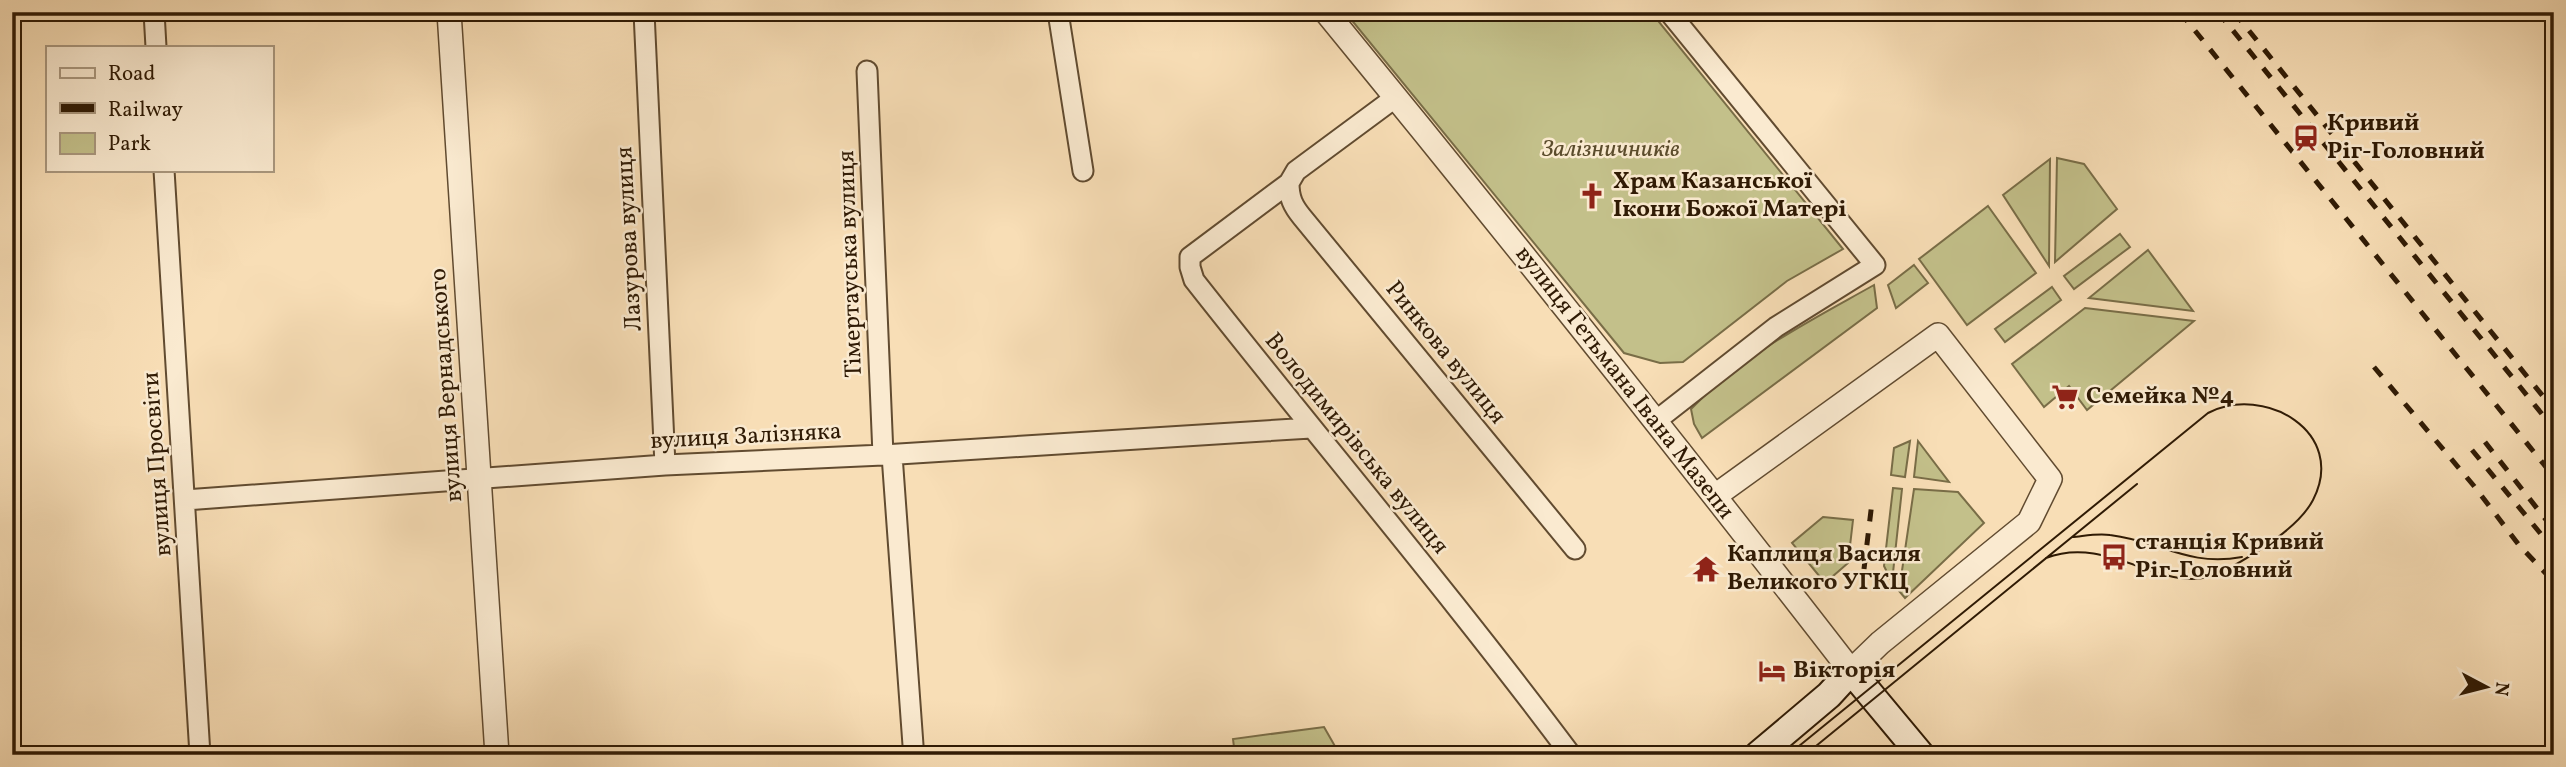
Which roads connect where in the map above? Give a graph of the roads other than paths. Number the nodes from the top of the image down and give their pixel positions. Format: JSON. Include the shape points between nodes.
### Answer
{"nodes":[{"id":1,"x":154,"y":12,"type":"edge"},
{"id":2,"x":449,"y":12,"type":"edge"},
{"id":3,"x":644,"y":12,"type":"edge"},
{"id":4,"x":1058,"y":12,"type":"edge"},
{"id":5,"x":1326,"y":12,"type":"edge"},
{"id":6,"x":1669,"y":12,"type":"edge"},
{"id":7,"x":156,"y":46,"type":"edge"},
{"id":8,"x":867,"y":71,"type":"dead end"},
{"id":9,"x":1396,"y":97,"type":"junction"},
{"id":10,"x":1083,"y":171,"type":"dead end"},
{"id":11,"x":164,"y":172,"type":"edge"},
{"id":12,"x":1289,"y":183,"type":"junction"},
{"id":13,"x":1657,"y":421,"type":"junction"},
{"id":14,"x":1311,"y":428,"type":"junction"},
{"id":15,"x":888,"y":455,"type":"junction"},
{"id":16,"x":665,"y":464,"type":"junction"},
{"id":17,"x":479,"y":478,"type":"junction"},
{"id":18,"x":1715,"y":496,"type":"junction"},
{"id":19,"x":185,"y":500,"type":"junction"},
{"id":20,"x":1575,"y":549,"type":"dead end"},
{"id":21,"x":1851,"y":671,"type":"junction"},
{"id":22,"x":913,"y":745,"type":"dead end"},
{"id":23,"x":200,"y":755,"type":"edge"},
{"id":24,"x":497,"y":755,"type":"edge"},
{"id":25,"x":1571,"y":755,"type":"edge"},
{"id":26,"x":1758,"y":755,"type":"edge"},
{"id":27,"x":1921,"y":755,"type":"edge"}],
"edges":[{"from":1,"to":7,"type":"street"},
{"from":2,"to":17,"type":"street","name":"вулиця Вернадського"},
{"from":3,"to":16,"type":"street","name":"Лазурова вулиця"},
{"from":4,"to":10,"type":"street"},
{"from":5,"to":9,"type":"street","name":"вулиця Гетьмана Івана Мазепи"},
{"from":6,"to":13,"type":"street","via":[[1875,265],[1776,327]]},
{"from":8,"to":15,"type":"street","name":"Тімертауська вулиця"},
{"from":9,"to":12,"type":"street","via":[[1296,171]]},
{"from":9,"to":13,"type":"street","name":"вулиця Гетьмана Івана Мазепи"},
{"from":11,"to":19,"type":"street","name":"вулиця Просвіти"},
{"from":12,"to":14,"type":"street","name":"Володимирівська вулиця","via":[[1190,257],[1190,267],[1194,280]]},
{"from":12,"to":20,"type":"street","name":"Ринкова вулиця","via":[[1297,212]]},
{"from":13,"to":18,"type":"street","name":"вулиця Гетьмана Івана Мазепи"},
{"from":14,"to":15,"type":"street","name":"вулиця Залізняка"},
{"from":14,"to":25,"type":"street","name":"Володимирівська вулиця","via":[[1502,662]]},
{"from":15,"to":16,"type":"street","name":"вулиця Залізняка"},
{"from":15,"to":22,"type":"street","name":"Тімертауська вулиця"},
{"from":16,"to":17,"type":"street","name":"вулиця Залізняка"},
{"from":17,"to":19,"type":"street","name":"вулиця Залізняка"},
{"from":17,"to":24,"type":"street","name":"вулиця Вернадського"},
{"from":18,"to":21,"type":"street","name":"вулиця Гетьмана Івана Мазепи"},
{"from":18,"to":21,"type":"street","via":[[1938,335],[2050,480],[2029,522]]},
{"from":19,"to":23,"type":"street","name":"вулиця Просвіти"},
{"from":21,"to":26,"type":"main road"},
{"from":21,"to":27,"type":"main road","name":"вулиця Гетьмана Івана Мазепи"}]}
